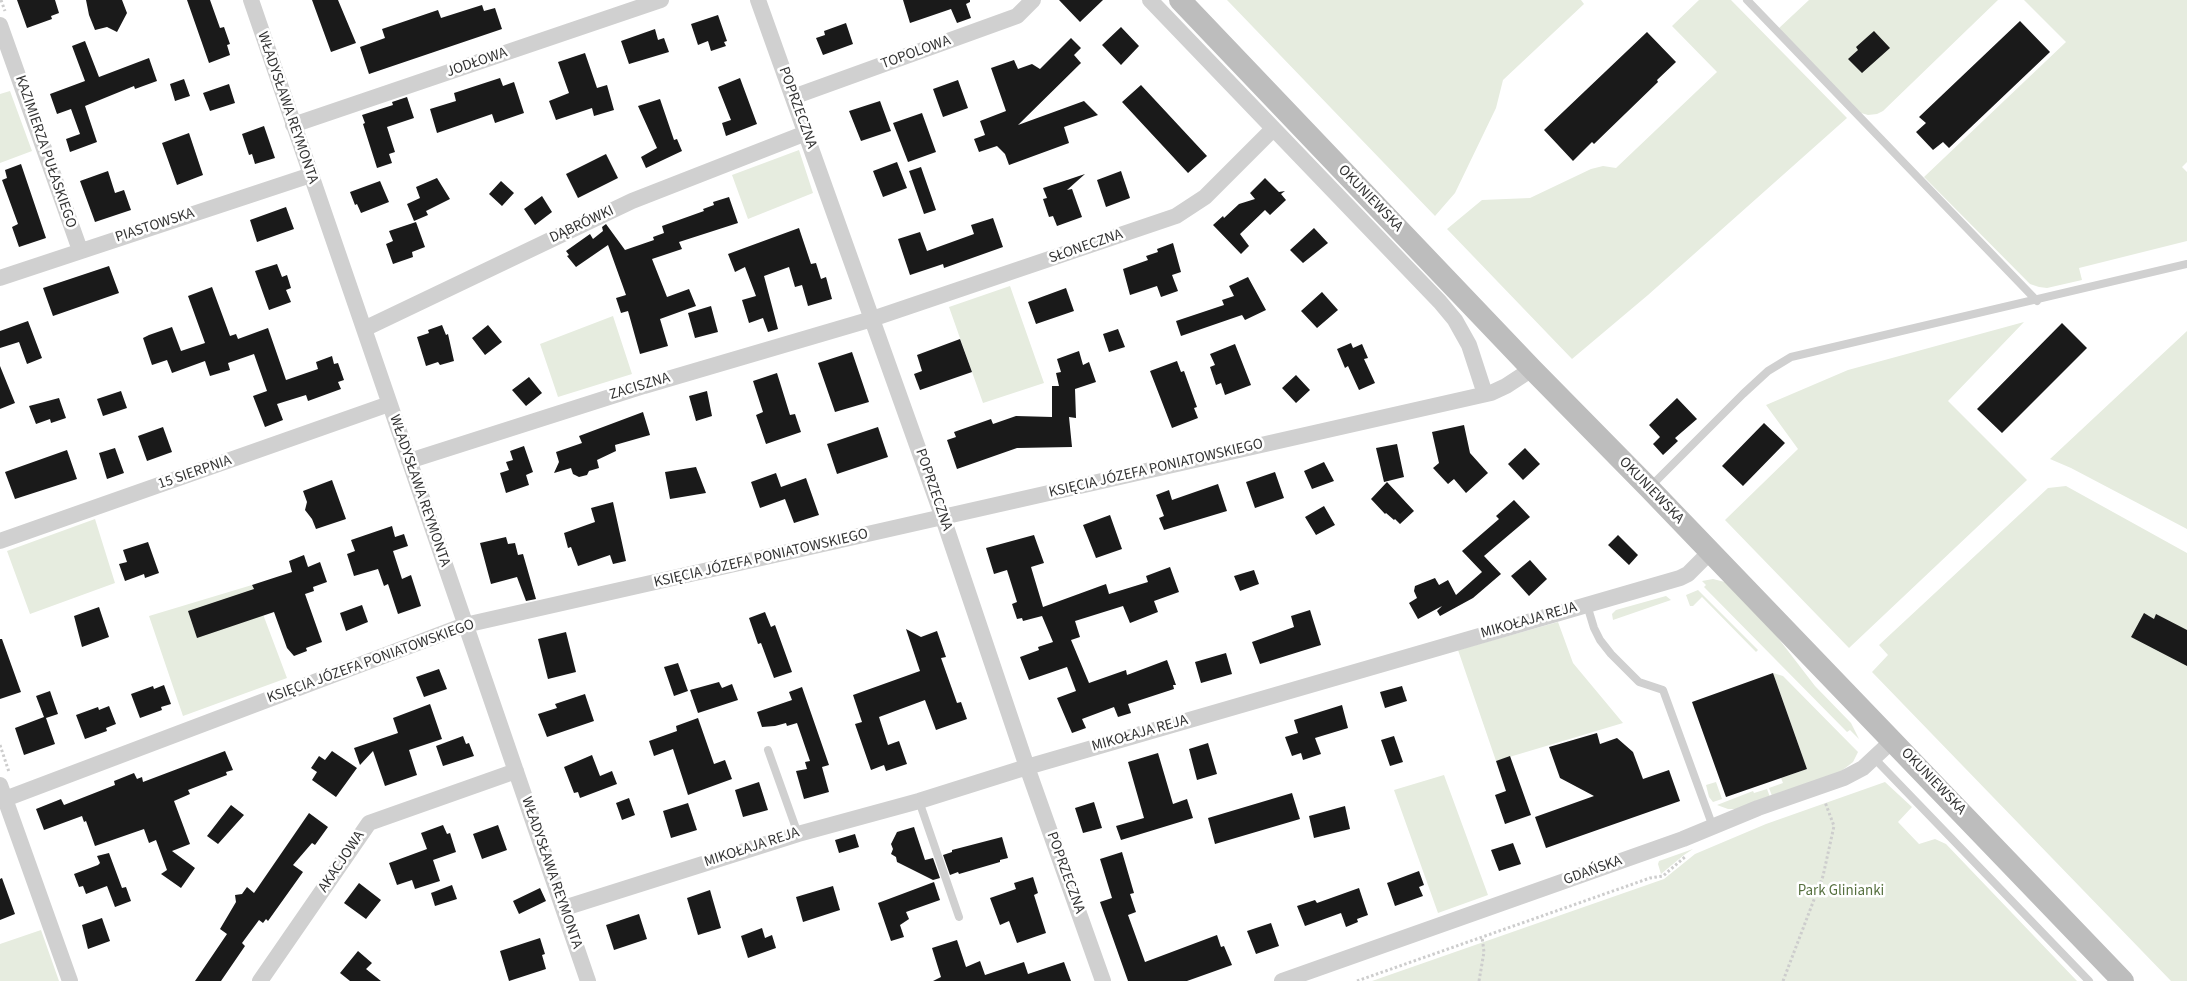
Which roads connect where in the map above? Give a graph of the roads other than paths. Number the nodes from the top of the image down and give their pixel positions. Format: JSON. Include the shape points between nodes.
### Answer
{"nodes":[{"id":1,"x":251,"y":0,"type":"edge"},
{"id":2,"x":661,"y":0,"type":"edge"},
{"id":3,"x":758,"y":0,"type":"edge"},
{"id":4,"x":1033,"y":0,"type":"edge"},
{"id":5,"x":1150,"y":0,"type":"edge"},
{"id":6,"x":1180,"y":0,"type":"edge"},
{"id":7,"x":1747,"y":0,"type":"edge"},
{"id":8,"x":0,"y":25,"type":"edge"},
{"id":9,"x":793,"y":97,"type":"junction"},
{"id":10,"x":294,"y":125,"type":"junction"},
{"id":11,"x":1274,"y":129,"type":"junction"},
{"id":12,"x":806,"y":133,"type":"junction"},
{"id":13,"x":310,"y":175,"type":"junction"},
{"id":14,"x":80,"y":250,"type":"junction"},
{"id":15,"x":2187,"y":264,"type":"edge"},
{"id":16,"x":0,"y":278,"type":"edge"},
{"id":17,"x":2037,"y":301,"type":"junction"},
{"id":18,"x":872,"y":319,"type":"junction"},
{"id":19,"x":364,"y":329,"type":"junction"},
{"id":20,"x":1532,"y":369,"type":"junction"},
{"id":21,"x":1485,"y":394,"type":"junction"},
{"id":22,"x":389,"y":404,"type":"junction"},
{"id":23,"x":409,"y":461,"type":"junction"},
{"id":24,"x":1649,"y":488,"type":"junction"},
{"id":25,"x":943,"y":518,"type":"junction"},
{"id":26,"x":0,"y":541,"type":"edge"},
{"id":27,"x":1710,"y":552,"type":"junction"},
{"id":28,"x":1587,"y":604,"type":"junction"},
{"id":29,"x":464,"y":625,"type":"junction"},
{"id":30,"x":1892,"y":740,"type":"junction"},
{"id":31,"x":768,"y":750,"type":"dead end"},
{"id":32,"x":1874,"y":758,"type":"junction"},
{"id":33,"x":1027,"y":767,"type":"junction"},
{"id":34,"x":516,"y":771,"type":"junction"},
{"id":35,"x":2,"y":792,"type":"edge"},
{"id":36,"x":918,"y":801,"type":"junction"},
{"id":37,"x":1713,"y":827,"type":"junction"},
{"id":38,"x":798,"y":834,"type":"junction"},
{"id":39,"x":564,"y":908,"type":"junction"},
{"id":40,"x":959,"y":916,"type":"dead end"},
{"id":41,"x":70,"y":981,"type":"edge"},
{"id":42,"x":260,"y":981,"type":"edge"},
{"id":43,"x":588,"y":981,"type":"edge"},
{"id":44,"x":1103,"y":981,"type":"edge"},
{"id":45,"x":1282,"y":981,"type":"edge"},
{"id":46,"x":2089,"y":981,"type":"edge"},
{"id":47,"x":2123,"y":981,"type":"edge"}],
"edges":[{"from":1,"to":10,"type":"street","name":"WŁADYSŁAWA REYMONTA"},
{"from":2,"to":10,"type":"street","name":"JODŁOWA"},
{"from":3,"to":9,"type":"street","name":"POPRZECZNA"},
{"from":4,"to":9,"type":"street","name":"TOPOLOWA","via":[[1017,16]]},
{"from":5,"to":11,"type":"street","name":"OKUNIEWSKA"},
{"from":6,"to":20,"type":"main road","name":"OKUNIEWSKA"},
{"from":7,"to":17,"type":"lane"},
{"from":8,"to":14,"type":"street","name":"KAZIMIERZA PUŁASKIEGO","via":[[46,139]]},
{"from":9,"to":12,"type":"street","name":"POPRZECZNA"},
{"from":10,"to":13,"type":"street","name":"WŁADYSŁAWA REYMONTA"},
{"from":11,"to":18,"type":"street","name":"SŁONECZNA","via":[[1205,197],[1176,216]]},
{"from":11,"to":21,"type":"street","name":"OKUNIEWSKA","via":[[1455,320],[1469,345]]},
{"from":12,"to":18,"type":"street","name":"POPRZECZNA"},
{"from":12,"to":19,"type":"street","name":"DĄBRÓWKI","via":[[632,202]]},
{"from":13,"to":14,"type":"street","name":"PIASTOWSKA"},
{"from":13,"to":19,"type":"street","name":"WŁADYSŁAWA REYMONTA"},
{"from":14,"to":16,"type":"street","name":"PIASTOWSKA"},
{"from":15,"to":17,"type":"lane"},
{"from":17,"to":24,"type":"lane","via":[[1785,360],[1743,394]]},
{"from":18,"to":23,"type":"street","name":"ZACISZNA","via":[[644,386]]},
{"from":18,"to":25,"type":"street","name":"POPRZECZNA"},
{"from":19,"to":22,"type":"street","name":"WŁADYSŁAWA REYMONTA"},
{"from":20,"to":21,"type":"street","name":"KSIĘCIA JÓZEFA PONIATOWSKIEGO","via":[[1506,386]]},
{"from":20,"to":24,"type":"main road","name":"OKUNIEWSKA"},
{"from":21,"to":25,"type":"street","name":"KSIĘCIA JÓZEFA PONIATOWSKIEGO"},
{"from":22,"to":23,"type":"street","name":"WŁADYSŁAWA REYMONTA"},
{"from":22,"to":26,"type":"street","name":"15 SIERPNIA"},
{"from":23,"to":29,"type":"street","name":"WŁADYSŁAWA REYMONTA"},
{"from":24,"to":27,"type":"main road","name":"OKUNIEWSKA"},
{"from":25,"to":29,"type":"street","name":"KSIĘCIA JÓZEFA PONIATOWSKIEGO"},
{"from":25,"to":33,"type":"street","name":"POPRZECZNA"},
{"from":27,"to":28,"type":"street","name":"MIKOŁAJA REJA","via":[[1680,578]]},
{"from":27,"to":30,"type":"main road","name":"OKUNIEWSKA"},
{"from":28,"to":33,"type":"street","name":"MIKOŁAJA REJA"},
{"from":28,"to":37,"type":"lane","via":[[1594,628],[1604,646],[1639,682],[1663,690]]},
{"from":29,"to":34,"type":"street","name":"WŁADYSŁAWA REYMONTA"},
{"from":29,"to":35,"type":"street","name":"KSIĘCIA JÓZEFA PONIATOWSKIEGO"},
{"from":30,"to":32,"type":"street","name":"GDAŃSKA"},
{"from":30,"to":47,"type":"main road","name":"OKUNIEWSKA"},
{"from":31,"to":38,"type":"lane"},
{"from":32,"to":37,"type":"street","name":"GDAŃSKA","via":[[1844,778]]},
{"from":32,"to":46,"type":"lane"},
{"from":33,"to":36,"type":"street","name":"MIKOŁAJA REJA"},
{"from":33,"to":44,"type":"street","name":"POPRZECZNA"},
{"from":34,"to":39,"type":"street","name":"WŁADYSŁAWA REYMONTA"},
{"from":34,"to":42,"type":"street","name":"AKACJOWA","via":[[369,823]]},
{"from":35,"to":41,"type":"street"},
{"from":36,"to":38,"type":"street","name":"MIKOŁAJA REJA"},
{"from":36,"to":40,"type":"lane"},
{"from":37,"to":45,"type":"street","name":"GDAŃSKA"},
{"from":38,"to":39,"type":"street","name":"MIKOŁAJA REJA"},
{"from":39,"to":43,"type":"street","name":"WŁADYSŁAWA REYMONTA"}]}
